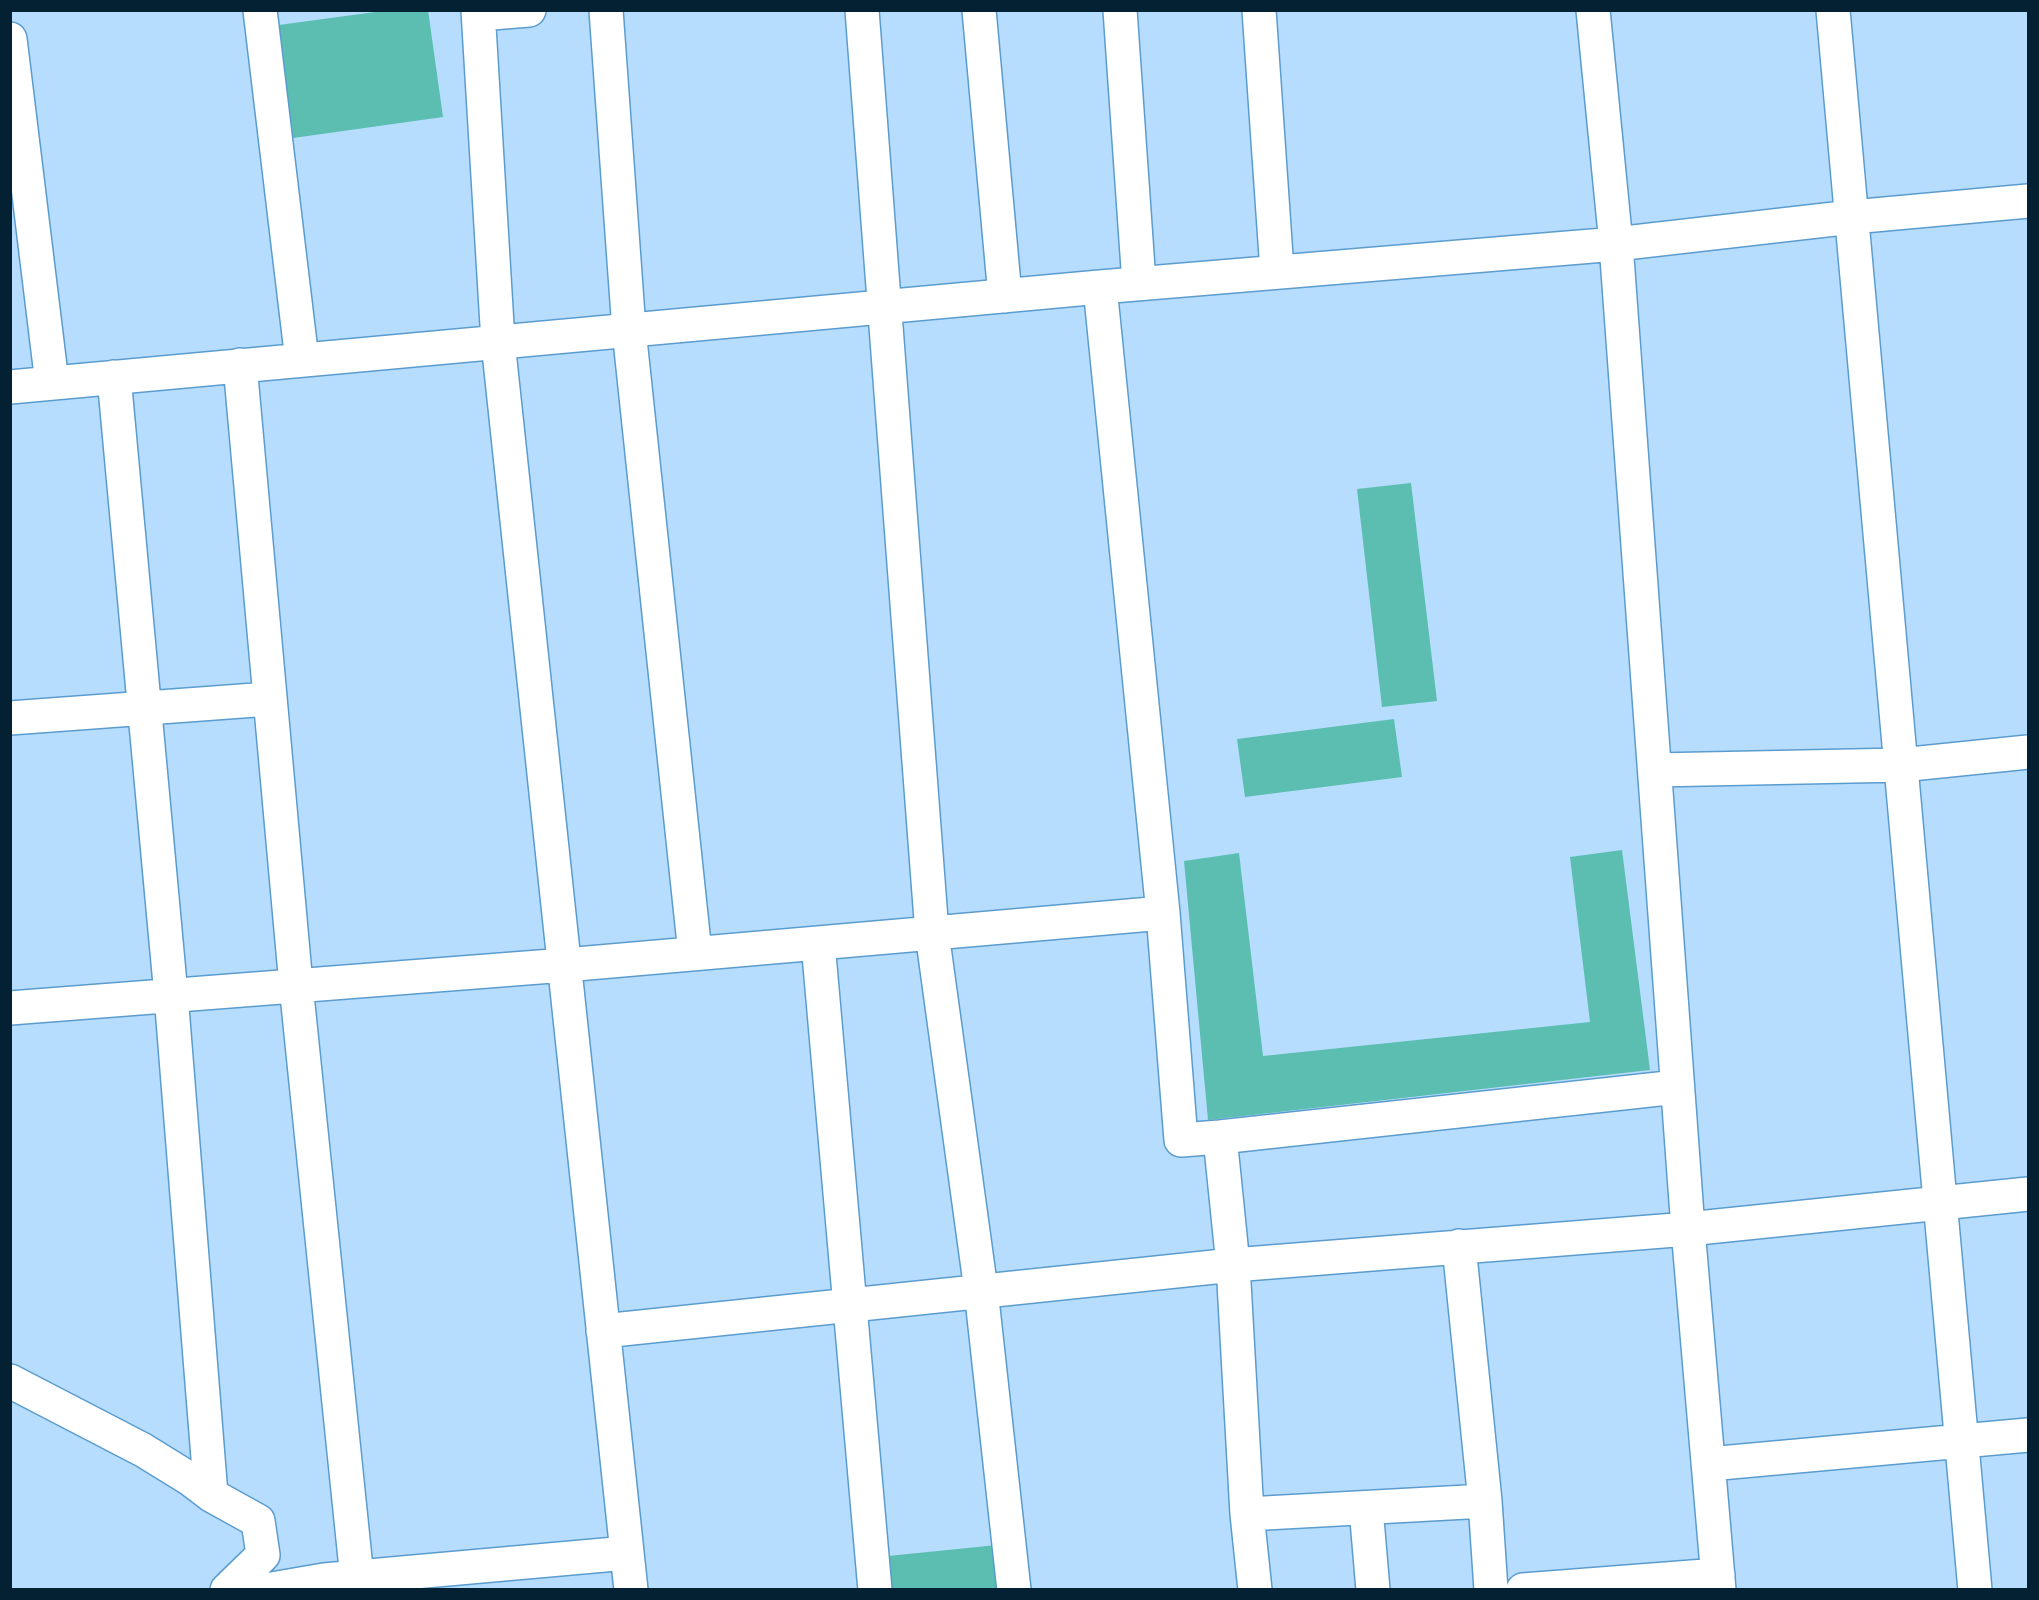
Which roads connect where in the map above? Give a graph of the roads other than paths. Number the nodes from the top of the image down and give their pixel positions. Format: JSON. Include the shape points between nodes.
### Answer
{"nodes":[{"id":1,"x":260,"y":10,"type":"edge"},
{"id":2,"x":529,"y":10,"type":"edge"},
{"id":3,"x":606,"y":10,"type":"edge"},
{"id":4,"x":862,"y":10,"type":"edge"},
{"id":5,"x":979,"y":10,"type":"edge"},
{"id":6,"x":1120,"y":10,"type":"edge"},
{"id":7,"x":1259,"y":10,"type":"edge"},
{"id":8,"x":1593,"y":10,"type":"edge"},
{"id":9,"x":1833,"y":10,"type":"edge"},
{"id":10,"x":478,"y":12,"type":"edge"},
{"id":11,"x":10,"y":39,"type":"edge"},
{"id":12,"x":2028,"y":201,"type":"edge"},
{"id":13,"x":1852,"y":218,"type":"junction"},
{"id":14,"x":1616,"y":244,"type":"junction"},
{"id":15,"x":1277,"y":271,"type":"junction"},
{"id":16,"x":1139,"y":283,"type":"junction"},
{"id":17,"x":1100,"y":287,"type":"junction"},
{"id":18,"x":1005,"y":296,"type":"junction"},
{"id":19,"x":883,"y":306,"type":"junction"},
{"id":20,"x":629,"y":330,"type":"junction"},
{"id":21,"x":498,"y":342,"type":"junction"},
{"id":22,"x":302,"y":360,"type":"junction"},
{"id":23,"x":240,"y":365,"type":"junction"},
{"id":24,"x":114,"y":377,"type":"junction"},
{"id":25,"x":52,"y":383,"type":"junction"},
{"id":26,"x":10,"y":387,"type":"edge"},
{"id":27,"x":269,"y":699,"type":"junction"},
{"id":28,"x":145,"y":708,"type":"junction"},
{"id":29,"x":10,"y":718,"type":"edge"},
{"id":30,"x":2028,"y":752,"type":"edge"},
{"id":31,"x":1901,"y":765,"type":"junction"},
{"id":32,"x":1655,"y":770,"type":"junction"},
{"id":33,"x":1162,"y":913,"type":"junction"},
{"id":34,"x":932,"y":933,"type":"junction"},
{"id":35,"x":818,"y":943,"type":"junction"},
{"id":36,"x":695,"y":953,"type":"junction"},
{"id":37,"x":565,"y":965,"type":"junction"},
{"id":38,"x":296,"y":985,"type":"junction"},
{"id":39,"x":171,"y":995,"type":"junction"},
{"id":40,"x":10,"y":1008,"type":"edge"},
{"id":41,"x":1677,"y":1087,"type":"junction"},
{"id":42,"x":1220,"y":1137,"type":"junction"},
{"id":43,"x":2028,"y":1194,"type":"edge"},
{"id":44,"x":1940,"y":1203,"type":"junction"},
{"id":45,"x":1688,"y":1229,"type":"junction"},
{"id":46,"x":1460,"y":1246,"type":"junction"},
{"id":47,"x":1233,"y":1265,"type":"junction"},
{"id":48,"x":981,"y":1290,"type":"junction"},
{"id":49,"x":849,"y":1306,"type":"junction"},
{"id":50,"x":603,"y":1331,"type":"junction"},
{"id":51,"x":10,"y":1382,"type":"edge"},
{"id":52,"x":2028,"y":1435,"type":"edge"},
{"id":53,"x":1961,"y":1441,"type":"junction"},
{"id":54,"x":1708,"y":1464,"type":"junction"},
{"id":55,"x":211,"y":1495,"type":"junction"},
{"id":56,"x":1485,"y":1501,"type":"junction"},
{"id":57,"x":1366,"y":1508,"type":"junction"},
{"id":58,"x":1247,"y":1514,"type":"junction"},
{"id":59,"x":627,"y":1553,"type":"junction"},
{"id":60,"x":379,"y":1581,"type":"edge"},
{"id":61,"x":1719,"y":1582,"type":"edge"},
{"id":62,"x":226,"y":1590,"type":"edge"},
{"id":63,"x":266,"y":1590,"type":"edge"},
{"id":64,"x":632,"y":1590,"type":"edge"},
{"id":65,"x":875,"y":1590,"type":"edge"},
{"id":66,"x":1014,"y":1590,"type":"edge"},
{"id":67,"x":1254,"y":1590,"type":"edge"},
{"id":68,"x":1373,"y":1590,"type":"edge"},
{"id":69,"x":1491,"y":1590,"type":"edge"},
{"id":70,"x":1523,"y":1590,"type":"edge"},
{"id":71,"x":1975,"y":1590,"type":"edge"}],
"edges":[{"from":1,"to":22,"type":"street"},
{"from":2,"to":10,"type":"street"},
{"from":3,"to":20,"type":"street"},
{"from":4,"to":19,"type":"street"},
{"from":5,"to":18,"type":"street"},
{"from":6,"to":16,"type":"street"},
{"from":7,"to":15,"type":"street"},
{"from":8,"to":14,"type":"street"},
{"from":9,"to":13,"type":"street"},
{"from":10,"to":21,"type":"street"},
{"from":11,"to":25,"type":"street"},
{"from":12,"to":13,"type":"street"},
{"from":13,"to":14,"type":"street"},
{"from":13,"to":31,"type":"street"},
{"from":14,"to":15,"type":"street"},
{"from":14,"to":32,"type":"street"},
{"from":15,"to":16,"type":"street"},
{"from":16,"to":17,"type":"street"},
{"from":17,"to":18,"type":"street"},
{"from":17,"to":33,"type":"street"},
{"from":18,"to":19,"type":"street"},
{"from":19,"to":20,"type":"street"},
{"from":19,"to":34,"type":"street"},
{"from":20,"to":21,"type":"street"},
{"from":20,"to":36,"type":"street"},
{"from":21,"to":22,"type":"street"},
{"from":21,"to":37,"type":"street"},
{"from":22,"to":23,"type":"street"},
{"from":23,"to":24,"type":"street"},
{"from":23,"to":27,"type":"street"},
{"from":24,"to":25,"type":"street"},
{"from":24,"to":28,"type":"street"},
{"from":25,"to":26,"type":"street"},
{"from":27,"to":28,"type":"street"},
{"from":27,"to":38,"type":"street"},
{"from":28,"to":29,"type":"street"},
{"from":28,"to":39,"type":"street"},
{"from":30,"to":31,"type":"street"},
{"from":31,"to":32,"type":"street"},
{"from":31,"to":44,"type":"street"},
{"from":32,"to":41,"type":"street"},
{"from":33,"to":34,"type":"street"},
{"from":33,"to":42,"type":"street","via":[[1181,1140]]},
{"from":34,"to":35,"type":"street"},
{"from":34,"to":48,"type":"street"},
{"from":35,"to":36,"type":"street"},
{"from":35,"to":49,"type":"street"},
{"from":36,"to":37,"type":"street"},
{"from":37,"to":38,"type":"street"},
{"from":37,"to":50,"type":"street"},
{"from":38,"to":39,"type":"street"},
{"from":38,"to":60,"type":"street"},
{"from":39,"to":40,"type":"street"},
{"from":39,"to":55,"type":"street"},
{"from":41,"to":42,"type":"street"},
{"from":41,"to":45,"type":"street"},
{"from":42,"to":47,"type":"street"},
{"from":43,"to":44,"type":"street"},
{"from":44,"to":45,"type":"street"},
{"from":44,"to":53,"type":"street"},
{"from":45,"to":46,"type":"street"},
{"from":45,"to":54,"type":"street"},
{"from":46,"to":47,"type":"street"},
{"from":46,"to":56,"type":"street"},
{"from":47,"to":48,"type":"street"},
{"from":47,"to":58,"type":"street"},
{"from":48,"to":49,"type":"street"},
{"from":48,"to":66,"type":"street"},
{"from":49,"to":50,"type":"street"},
{"from":49,"to":65,"type":"street"},
{"from":50,"to":59,"type":"street"},
{"from":51,"to":55,"type":"street","via":[[143,1450]]},
{"from":52,"to":53,"type":"street"},
{"from":53,"to":54,"type":"street"},
{"from":53,"to":71,"type":"street"},
{"from":54,"to":61,"type":"street"},
{"from":55,"to":62,"type":"street","via":[[258,1521],[263,1555]]},
{"from":56,"to":57,"type":"street"},
{"from":56,"to":69,"type":"street"},
{"from":57,"to":58,"type":"street"},
{"from":57,"to":68,"type":"street"},
{"from":58,"to":67,"type":"street"},
{"from":59,"to":60,"type":"street"},
{"from":59,"to":64,"type":"street"},
{"from":60,"to":63,"type":"street","via":[[324,1580]]},
{"from":61,"to":70,"type":"street"}]}
